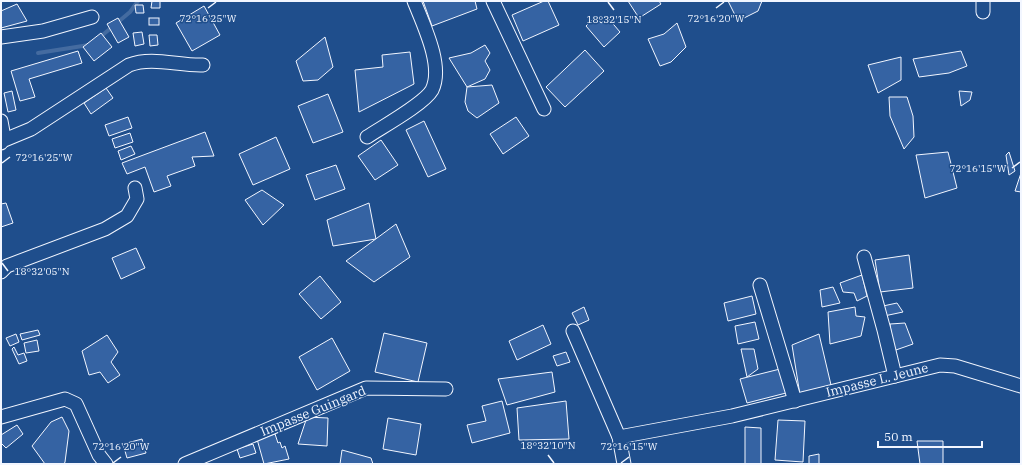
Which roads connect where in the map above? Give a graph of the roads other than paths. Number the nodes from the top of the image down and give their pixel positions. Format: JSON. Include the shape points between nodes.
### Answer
{"nodes":[{"id":1,"x":414,"y":1,"type":"edge"},
{"id":2,"x":493,"y":1,"type":"edge"},
{"id":3,"x":92,"y":17,"type":"dead end"},
{"id":4,"x":1,"y":37,"type":"edge"},
{"id":5,"x":203,"y":64,"type":"dead end"},
{"id":6,"x":544,"y":109,"type":"dead end"},
{"id":7,"x":1,"y":120,"type":"edge"},
{"id":8,"x":367,"y":138,"type":"dead end"},
{"id":9,"x":2,"y":142,"type":"edge"},
{"id":10,"x":135,"y":188,"type":"dead end"},
{"id":11,"x":864,"y":257,"type":"dead end"},
{"id":12,"x":1,"y":272,"type":"edge"},
{"id":13,"x":760,"y":285,"type":"dead end"},
{"id":14,"x":572,"y":332,"type":"dead end"},
{"id":15,"x":895,"y":376,"type":"junction"},
{"id":16,"x":1021,"y":386,"type":"edge"},
{"id":17,"x":446,"y":389,"type":"dead end"},
{"id":18,"x":795,"y":401,"type":"junction"},
{"id":19,"x":1,"y":417,"type":"edge"},
{"id":20,"x":619,"y":437,"type":"junction"},
{"id":21,"x":106,"y":464,"type":"edge"},
{"id":22,"x":185,"y":464,"type":"edge"},
{"id":23,"x":624,"y":464,"type":"edge"}],
"edges":[{"from":1,"to":8,"type":"street","via":[[436,65],[432,90],[422,100]]},
{"from":2,"to":6,"type":"street"},
{"from":3,"to":4,"type":"street","via":[[44,31]]},
{"from":5,"to":9,"type":"street","via":[[140,61],[129,65],[31,129]]},
{"from":7,"to":9,"type":"street"},
{"from":10,"to":12,"type":"street","via":[[136,199],[127,216],[105,229],[7,266]]},
{"from":11,"to":15,"type":"street"},
{"from":13,"to":18,"type":"street"},
{"from":14,"to":20,"type":"street"},
{"from":15,"to":16,"type":"street","name":"Impasse L. Jeune","via":[[940,365],[955,366]]},
{"from":15,"to":18,"type":"street","name":"Impasse L. Jeune"},
{"from":17,"to":22,"type":"street","name":"Impasse Guingard","via":[[366,388]]},
{"from":18,"to":20,"type":"street","name":"Impasse L. Jeune","via":[[732,416]]},
{"from":19,"to":21,"type":"street","via":[[65,399],[76,404]]},
{"from":20,"to":23,"type":"street"}]}
